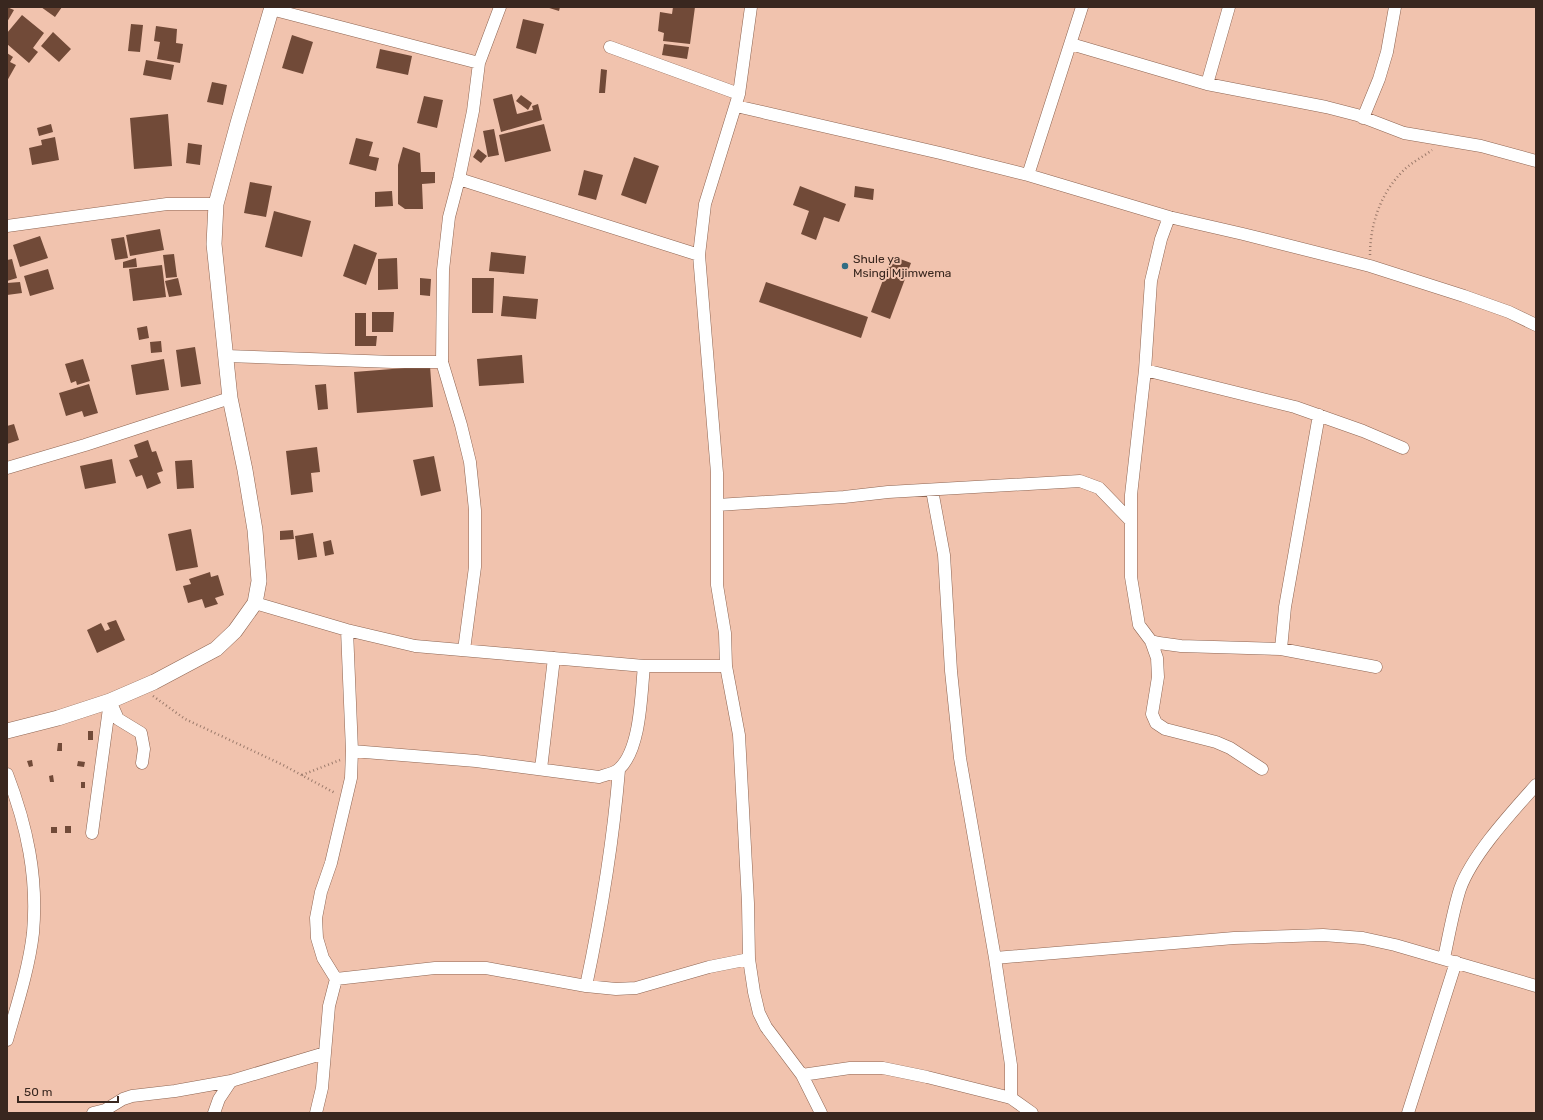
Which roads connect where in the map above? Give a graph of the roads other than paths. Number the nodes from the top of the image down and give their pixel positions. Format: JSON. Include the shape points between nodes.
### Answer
{"nodes":[{"id":1,"x":500,"y":7,"type":"edge"},
{"id":2,"x":751,"y":7,"type":"edge"},
{"id":3,"x":1082,"y":7,"type":"edge"},
{"id":4,"x":1229,"y":7,"type":"edge"},
{"id":5,"x":1395,"y":7,"type":"edge"},
{"id":6,"x":271,"y":8,"type":"edge"},
{"id":7,"x":1071,"y":44,"type":"junction"},
{"id":8,"x":610,"y":47,"type":"dead end"},
{"id":9,"x":478,"y":63,"type":"junction"},
{"id":10,"x":1207,"y":84,"type":"junction"},
{"id":11,"x":737,"y":100,"type":"junction"},
{"id":12,"x":1362,"y":118,"type":"junction"},
{"id":13,"x":1536,"y":161,"type":"edge"},
{"id":14,"x":1028,"y":175,"type":"junction"},
{"id":15,"x":459,"y":179,"type":"junction"},
{"id":16,"x":216,"y":204,"type":"junction"},
{"id":17,"x":1169,"y":217,"type":"junction"},
{"id":18,"x":7,"y":226,"type":"edge"},
{"id":19,"x":699,"y":255,"type":"junction"},
{"id":20,"x":1536,"y":325,"type":"edge"},
{"id":21,"x":226,"y":356,"type":"junction"},
{"id":22,"x":442,"y":362,"type":"junction"},
{"id":23,"x":1145,"y":370,"type":"junction"},
{"id":24,"x":230,"y":398,"type":"junction"},
{"id":25,"x":1319,"y":415,"type":"junction"},
{"id":26,"x":1403,"y":448,"type":"dead end"},
{"id":27,"x":7,"y":468,"type":"edge"},
{"id":28,"x":932,"y":490,"type":"junction"},
{"id":29,"x":717,"y":505,"type":"junction"},
{"id":30,"x":1130,"y":520,"type":"junction"},
{"id":31,"x":256,"y":603,"type":"junction"},
{"id":32,"x":347,"y":630,"type":"junction"},
{"id":33,"x":1152,"y":641,"type":"junction"},
{"id":34,"x":1281,"y":649,"type":"junction"},
{"id":35,"x":464,"y":650,"type":"junction"},
{"id":36,"x":554,"y":658,"type":"junction"},
{"id":37,"x":644,"y":666,"type":"junction"},
{"id":38,"x":726,"y":666,"type":"junction"},
{"id":39,"x":1376,"y":667,"type":"dead end"},
{"id":40,"x":110,"y":701,"type":"junction"},
{"id":41,"x":7,"y":731,"type":"edge"},
{"id":42,"x":352,"y":754,"type":"junction"},
{"id":43,"x":142,"y":763,"type":"dead end"},
{"id":44,"x":541,"y":769,"type":"junction"},
{"id":45,"x":1262,"y":769,"type":"dead end"},
{"id":46,"x":618,"y":770,"type":"junction"},
{"id":47,"x":7,"y":774,"type":"edge"},
{"id":48,"x":1536,"y":785,"type":"edge"},
{"id":49,"x":92,"y":833,"type":"dead end"},
{"id":50,"x":995,"y":958,"type":"junction"},
{"id":51,"x":1444,"y":958,"type":"junction"},
{"id":52,"x":749,"y":959,"type":"junction"},
{"id":53,"x":1456,"y":962,"type":"junction"},
{"id":54,"x":336,"y":979,"type":"junction"},
{"id":55,"x":1534,"y":982,"type":"edge"},
{"id":56,"x":586,"y":986,"type":"junction"},
{"id":57,"x":7,"y":1040,"type":"edge"},
{"id":58,"x":325,"y":1053,"type":"junction"},
{"id":59,"x":802,"y":1075,"type":"junction"},
{"id":60,"x":231,"y":1080,"type":"junction"},
{"id":61,"x":1011,"y":1098,"type":"junction"},
{"id":62,"x":93,"y":1113,"type":"edge"},
{"id":63,"x":214,"y":1113,"type":"edge"},
{"id":64,"x":316,"y":1113,"type":"edge"},
{"id":65,"x":820,"y":1113,"type":"edge"},
{"id":66,"x":1032,"y":1113,"type":"edge"},
{"id":67,"x":1408,"y":1113,"type":"edge"}],
"edges":[{"from":1,"to":9,"type":"street"},
{"from":2,"to":11,"type":"street"},
{"from":3,"to":7,"type":"street"},
{"from":4,"to":10,"type":"street"},
{"from":5,"to":12,"type":"street","via":[[1387,52]]},
{"from":6,"to":9,"type":"street"},
{"from":6,"to":16,"type":"street"},
{"from":7,"to":10,"type":"street"},
{"from":7,"to":14,"type":"street"},
{"from":8,"to":11,"type":"street"},
{"from":9,"to":15,"type":"street","via":[[473,111]]},
{"from":10,"to":12,"type":"street","via":[[1326,107]]},
{"from":11,"to":14,"type":"street"},
{"from":11,"to":19,"type":"street","via":[[705,204]]},
{"from":12,"to":13,"type":"street","via":[[1404,133],[1481,146]]},
{"from":14,"to":17,"type":"street"},
{"from":15,"to":19,"type":"street"},
{"from":15,"to":22,"type":"street","via":[[449,218],[444,270]]},
{"from":16,"to":18,"type":"street","via":[[167,204]]},
{"from":16,"to":21,"type":"street","via":[[214,244]]},
{"from":17,"to":20,"type":"street","via":[[1370,266],[1464,296]]},
{"from":17,"to":23,"type":"street","via":[[1151,281]]},
{"from":19,"to":29,"type":"street","via":[[718,473]]},
{"from":21,"to":22,"type":"street"},
{"from":21,"to":24,"type":"street"},
{"from":22,"to":35,"type":"street","via":[[470,462],[475,510],[475,567]]},
{"from":23,"to":25,"type":"street","via":[[1258,397]]},
{"from":23,"to":30,"type":"street"},
{"from":24,"to":27,"type":"street"},
{"from":24,"to":31,"type":"street","via":[[255,530],[259,581]]},
{"from":25,"to":26,"type":"street"},
{"from":25,"to":34,"type":"street","via":[[1285,607]]},
{"from":28,"to":29,"type":"street"},
{"from":28,"to":30,"type":"street","via":[[1080,481],[1099,488]]},
{"from":28,"to":50,"type":"street","via":[[944,555],[960,758]]},
{"from":29,"to":38,"type":"street","via":[[717,585],[725,633]]},
{"from":30,"to":33,"type":"street","via":[[1131,577],[1135,606],[1139,625]]},
{"from":31,"to":32,"type":"street"},
{"from":31,"to":40,"type":"street","via":[[235,631],[216,649],[154,682]]},
{"from":32,"to":35,"type":"street","via":[[415,646]]},
{"from":32,"to":42,"type":"street"},
{"from":33,"to":34,"type":"street","via":[[1181,646]]},
{"from":33,"to":45,"type":"street","via":[[1157,658],[1158,677],[1152,714],[1156,723],[1165,729],[1230,748]]},
{"from":34,"to":39,"type":"street"},
{"from":35,"to":36,"type":"street"},
{"from":36,"to":37,"type":"street"},
{"from":36,"to":44,"type":"street"},
{"from":37,"to":38,"type":"street"},
{"from":37,"to":46,"type":"street","via":[[634,742],[628,758]]},
{"from":38,"to":52,"type":"street","via":[[739,734]]},
{"from":40,"to":41,"type":"street"},
{"from":40,"to":43,"type":"street","via":[[118,719],[141,733],[144,749]]},
{"from":40,"to":49,"type":"street"},
{"from":42,"to":44,"type":"street","via":[[476,760]]},
{"from":42,"to":54,"type":"street","via":[[351,778],[316,918],[317,938],[323,958]]},
{"from":44,"to":46,"type":"street","via":[[599,777]]},
{"from":46,"to":56,"type":"street","via":[[610,855]]},
{"from":47,"to":57,"type":"street","via":[[16,797],[33,865],[35,893],[33,934]]},
{"from":48,"to":51,"type":"street","via":[[1502,823],[1468,872],[1460,889]]},
{"from":50,"to":51,"type":"street","via":[[1234,938],[1323,935],[1395,944]]},
{"from":50,"to":61,"type":"street","via":[[1011,1065]]},
{"from":51,"to":53,"type":"street"},
{"from":52,"to":56,"type":"street","via":[[636,988]]},
{"from":52,"to":59,"type":"street","via":[[759,1013],[775,1041]]},
{"from":53,"to":55,"type":"street"},
{"from":53,"to":67,"type":"street"},
{"from":54,"to":56,"type":"street","via":[[435,968],[486,968]]},
{"from":54,"to":58,"type":"street","via":[[329,1006]]},
{"from":58,"to":60,"type":"street"},
{"from":58,"to":64,"type":"street","via":[[322,1088]]},
{"from":59,"to":61,"type":"street","via":[[850,1068],[882,1068]]},
{"from":59,"to":65,"type":"street"},
{"from":60,"to":62,"type":"street","via":[[132,1096],[105,1110]]},
{"from":60,"to":63,"type":"street"},
{"from":61,"to":66,"type":"street"}]}
